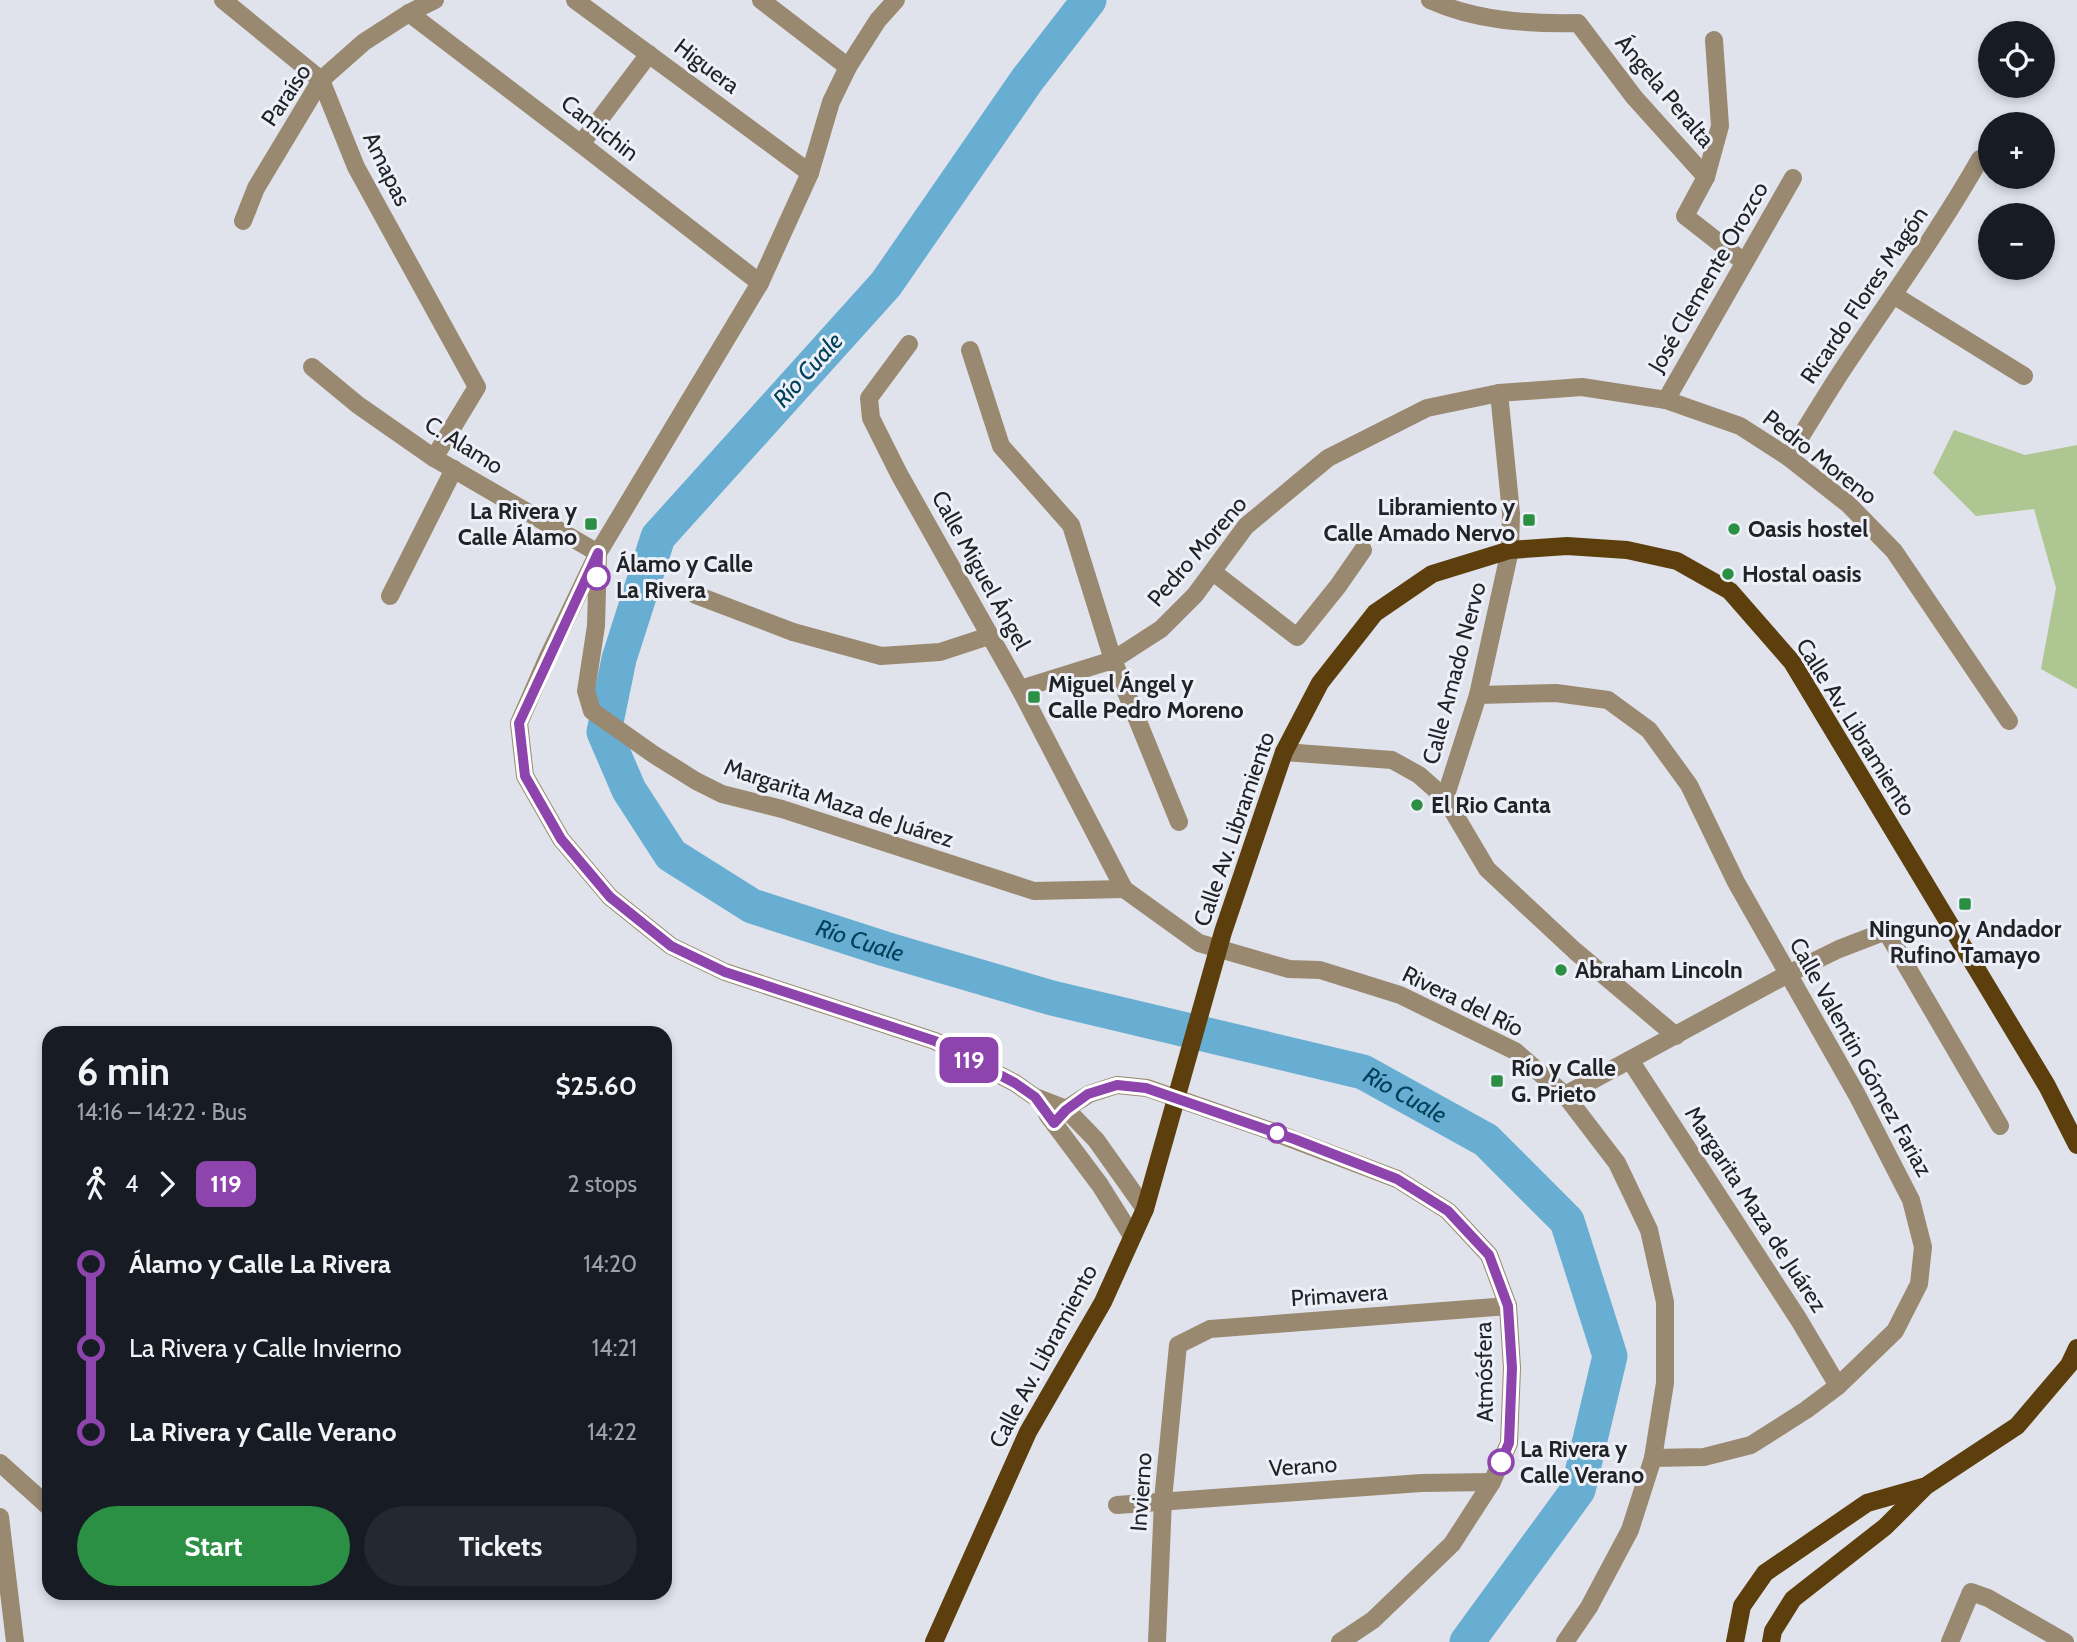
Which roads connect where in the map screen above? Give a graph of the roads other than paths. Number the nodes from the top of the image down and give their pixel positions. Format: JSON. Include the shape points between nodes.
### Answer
{"nodes":[{"id":1,"x":223,"y":0,"type":"edge"},
{"id":2,"x":575,"y":0,"type":"edge"},
{"id":3,"x":761,"y":0,"type":"edge"},
{"id":4,"x":896,"y":0,"type":"edge"},
{"id":5,"x":1430,"y":0,"type":"edge"},
{"id":6,"x":433,"y":1,"type":"edge"},
{"id":7,"x":409,"y":13,"type":"junction"},
{"id":8,"x":1714,"y":40,"type":"dead end"},
{"id":9,"x":649,"y":54,"type":"junction"},
{"id":10,"x":848,"y":66,"type":"junction"},
{"id":11,"x":321,"y":80,"type":"junction"},
{"id":12,"x":581,"y":144,"type":"junction"},
{"id":13,"x":1978,"y":162,"type":"edge"},
{"id":14,"x":810,"y":173,"type":"junction"},
{"id":15,"x":1706,"y":177,"type":"junction"},
{"id":16,"x":1793,"y":178,"type":"dead end"},
{"id":17,"x":243,"y":221,"type":"dead end"},
{"id":18,"x":1744,"y":262,"type":"junction"},
{"id":19,"x":760,"y":283,"type":"junction"},
{"id":20,"x":1895,"y":296,"type":"junction"},
{"id":21,"x":909,"y":344,"type":"dead end"},
{"id":22,"x":970,"y":350,"type":"dead end"},
{"id":23,"x":312,"y":367,"type":"dead end"},
{"id":24,"x":2024,"y":376,"type":"dead end"},
{"id":25,"x":1499,"y":393,"type":"junction"},
{"id":26,"x":1666,"y":400,"type":"junction"},
{"id":27,"x":1788,"y":457,"type":"junction"},
{"id":28,"x":434,"y":458,"type":"junction"},
{"id":29,"x":454,"y":469,"type":"junction"},
{"id":30,"x":1363,"y":550,"type":"dead end"},
{"id":31,"x":1510,"y":550,"type":"junction"},
{"id":32,"x":598,"y":553,"type":"junction"},
{"id":33,"x":1213,"y":572,"type":"junction"},
{"id":34,"x":696,"y":595,"type":"dead end"},
{"id":35,"x":390,"y":596,"type":"dead end"},
{"id":36,"x":989,"y":636,"type":"junction"},
{"id":37,"x":1113,"y":660,"type":"junction"},
{"id":38,"x":1020,"y":689,"type":"junction"},
{"id":39,"x":1478,"y":695,"type":"junction"},
{"id":40,"x":2009,"y":720,"type":"dead end"},
{"id":41,"x":1284,"y":752,"type":"junction"},
{"id":42,"x":1445,"y":798,"type":"junction"},
{"id":43,"x":1179,"y":822,"type":"dead end"},
{"id":44,"x":1124,"y":889,"type":"junction"},
{"id":45,"x":1199,"y":943,"type":"joint"},
{"id":46,"x":1788,"y":974,"type":"junction"},
{"id":47,"x":1676,"y":1036,"type":"junction"},
{"id":48,"x":1630,"y":1060,"type":"junction"},
{"id":49,"x":1565,"y":1095,"type":"junction"},
{"id":50,"x":1060,"y":1116,"type":"junction"},
{"id":51,"x":2000,"y":1126,"type":"dead end"},
{"id":52,"x":2077,"y":1145,"type":"edge"},
{"id":53,"x":1145,"y":1209,"type":"junction"},
{"id":54,"x":1132,"y":1236,"type":"junction"},
{"id":55,"x":1508,"y":1306,"type":"junction"},
{"id":56,"x":1178,"y":1345,"type":"joint"},
{"id":57,"x":2077,"y":1348,"type":"edge"},
{"id":58,"x":1838,"y":1386,"type":"junction"},
{"id":59,"x":1653,"y":1458,"type":"junction"},
{"id":60,"x":0,"y":1463,"type":"edge"},
{"id":61,"x":1492,"y":1482,"type":"junction"},
{"id":62,"x":1926,"y":1486,"type":"junction"},
{"id":63,"x":1163,"y":1500,"type":"junction"},
{"id":64,"x":42,"y":1501,"type":"edge"},
{"id":65,"x":1117,"y":1505,"type":"dead end"},
{"id":66,"x":0,"y":1517,"type":"edge"},
{"id":67,"x":17,"y":1641,"type":"edge"},
{"id":68,"x":934,"y":1642,"type":"edge"},
{"id":69,"x":1157,"y":1642,"type":"edge"},
{"id":70,"x":1340,"y":1642,"type":"edge"},
{"id":71,"x":1565,"y":1642,"type":"edge"},
{"id":72,"x":1735,"y":1642,"type":"edge"},
{"id":73,"x":1772,"y":1642,"type":"edge"},
{"id":74,"x":1950,"y":1642,"type":"edge"},
{"id":75,"x":2065,"y":1642,"type":"edge"}],
"edges":[{"from":1,"to":11,"type":"street","name":"Amapas"},
{"from":2,"to":9,"type":"street","name":"Higuera"},
{"from":3,"to":10,"type":"street"},
{"from":4,"to":10,"type":"street"},
{"from":5,"to":15,"type":"street","name":"Ángela Peralta","via":[[1482,16],[1537,24],[1578,23],[1634,97]]},
{"from":6,"to":7,"type":"street","name":"Paraíso"},
{"from":7,"to":11,"type":"street","name":"Paraíso","via":[[363,43]]},
{"from":7,"to":12,"type":"street","name":"Camichin"},
{"from":8,"to":15,"type":"street","name":"Ángela Peralta","via":[[1720,126]]},
{"from":9,"to":12,"type":"street"},
{"from":9,"to":14,"type":"street","name":"Higuera"},
{"from":10,"to":14,"type":"street","via":[[831,102]]},
{"from":11,"to":17,"type":"street","name":"Paraíso","via":[[256,188]]},
{"from":11,"to":28,"type":"street","name":"Amapas","via":[[356,167],[477,387]]},
{"from":12,"to":19,"type":"street","name":"Camichin"},
{"from":13,"to":20,"type":"street","name":"Ricardo Flores Magón"},
{"from":14,"to":19,"type":"street"},
{"from":15,"to":18,"type":"street","name":"Ángela Peralta","via":[[1685,216]]},
{"from":16,"to":18,"type":"street","name":"José Clemente Orozco"},
{"from":18,"to":26,"type":"street","name":"José Clemente Orozco"},
{"from":19,"to":32,"type":"street"},
{"from":20,"to":24,"type":"street"},
{"from":20,"to":27,"type":"street","name":"Ricardo Flores Magón"},
{"from":21,"to":36,"type":"street","name":"Calle Miguel Ángel","via":[[869,398],[872,418]]},
{"from":22,"to":37,"type":"street","via":[[1002,446],[1071,525]]},
{"from":23,"to":28,"type":"street","name":"C. Alamo"},
{"from":25,"to":26,"type":"street","name":"Pedro Moreno","via":[[1582,387]]},
{"from":25,"to":31,"type":"street","name":"Calle Amado Nervo","via":[[1511,513]]},
{"from":25,"to":33,"type":"street","name":"Pedro Moreno","via":[[1427,408],[1328,458],[1246,526]]},
{"from":26,"to":27,"type":"street","name":"Pedro Moreno","via":[[1740,426]]},
{"from":27,"to":40,"type":"street","name":"Pedro Moreno","via":[[1848,504],[1894,551]]},
{"from":28,"to":29,"type":"street","name":"C. Alamo"},
{"from":29,"to":32,"type":"street","name":"C. Alamo"},
{"from":29,"to":35,"type":"street"},
{"from":30,"to":33,"type":"street","via":[[1297,637]]},
{"from":31,"to":39,"type":"street","name":"Calle Amado Nervo"},
{"from":31,"to":41,"type":"main road","name":"Calle Av. Libramiento","via":[[1432,574],[1375,613],[1320,682]]},
{"from":31,"to":52,"type":"main road","name":"Calle Av. Libramiento","via":[[1567,546],[1627,550],[1677,561],[1730,591],[1792,662],[2047,1086]]},
{"from":32,"to":44,"type":"street","name":"Margarita Maza de Juárez","via":[[596,626],[586,691],[592,711],[653,754],[722,794],[1034,891]]},
{"from":32,"to":50,"type":"street","via":[[519,723],[525,776],[561,839],[610,897],[671,946],[725,972],[935,1041],[1015,1083]]},
{"from":33,"to":37,"type":"street","name":"Pedro Moreno","via":[[1161,629]]},
{"from":34,"to":36,"type":"street","via":[[793,632],[881,656],[940,652]]},
{"from":36,"to":38,"type":"street","name":"Calle Miguel Ángel"},
{"from":37,"to":38,"type":"street","name":"Pedro Moreno"},
{"from":37,"to":43,"type":"street"},
{"from":38,"to":44,"type":"street","name":"Calle Miguel Ángel"},
{"from":39,"to":42,"type":"street","name":"Calle Amado Nervo"},
{"from":39,"to":46,"type":"street","name":"Calle Valentin Gómez Fariaz","via":[[1556,693],[1608,700],[1649,730],[1689,785]]},
{"from":41,"to":42,"type":"street","via":[[1392,760],[1419,775]]},
{"from":41,"to":53,"type":"main road","name":"Calle Av. Libramiento","via":[[1223,932]]},
{"from":42,"to":47,"type":"street","name":"Calle Amado Nervo","via":[[1487,869],[1574,951]]},
{"from":44,"to":45,"type":"street","name":"Calle Miguel Ángel"},
{"from":45,"to":49,"type":"street","name":"Rivera del Río","via":[[1289,969],[1321,970],[1400,995],[1515,1051]]},
{"from":46,"to":47,"type":"street"},
{"from":46,"to":51,"type":"street","via":[[1886,931]]},
{"from":46,"to":58,"type":"street","name":"Calle Valentin Gómez Fariaz","via":[[1911,1200],[1923,1247],[1919,1284],[1895,1331]]},
{"from":47,"to":48,"type":"street"},
{"from":48,"to":49,"type":"street"},
{"from":48,"to":58,"type":"street","name":"Margarita Maza de Juárez"},
{"from":49,"to":59,"type":"street","name":"Rivera del Río","via":[[1617,1163],[1648,1230],[1665,1303],[1665,1383]]},
{"from":50,"to":53,"type":"street","via":[[1096,1140]]},
{"from":50,"to":54,"type":"street"},
{"from":50,"to":55,"type":"street","name":"Atmósfera","via":[[1088,1094],[1117,1085],[1146,1088],[1397,1179],[1448,1211],[1489,1255]]},
{"from":53,"to":54,"type":"main road","name":"Calle Av. Libramiento"},
{"from":54,"to":68,"type":"main road","name":"Calle Av. Libramiento","via":[[1103,1302],[1028,1432]]},
{"from":55,"to":56,"type":"street","name":"Primavera","via":[[1210,1329]]},
{"from":55,"to":61,"type":"street","name":"Atmósfera","via":[[1512,1368],[1509,1443]]},
{"from":56,"to":63,"type":"street","name":"Invierno"},
{"from":57,"to":62,"type":"main road","via":[[2069,1365],[2017,1426]]},
{"from":58,"to":59,"type":"street","name":"Calle Valentin Gómez Fariaz","via":[[1751,1445],[1704,1457]]},
{"from":59,"to":71,"type":"street","name":"Rivera del Río","via":[[1630,1530]]},
{"from":60,"to":64,"type":"street"},
{"from":61,"to":63,"type":"street","name":"Verano"},
{"from":61,"to":70,"type":"street","name":"Atmósfera","via":[[1452,1544],[1373,1620]]},
{"from":62,"to":72,"type":"main road","via":[[1867,1503],[1765,1573],[1742,1606]]},
{"from":62,"to":73,"type":"main road","via":[[1885,1527],[1793,1599],[1773,1631]]},
{"from":63,"to":65,"type":"street","name":"Verano"},
{"from":63,"to":69,"type":"street","name":"Invierno"},
{"from":66,"to":67,"type":"street"},
{"from":74,"to":75,"type":"street","via":[[1971,1592]]}]}
